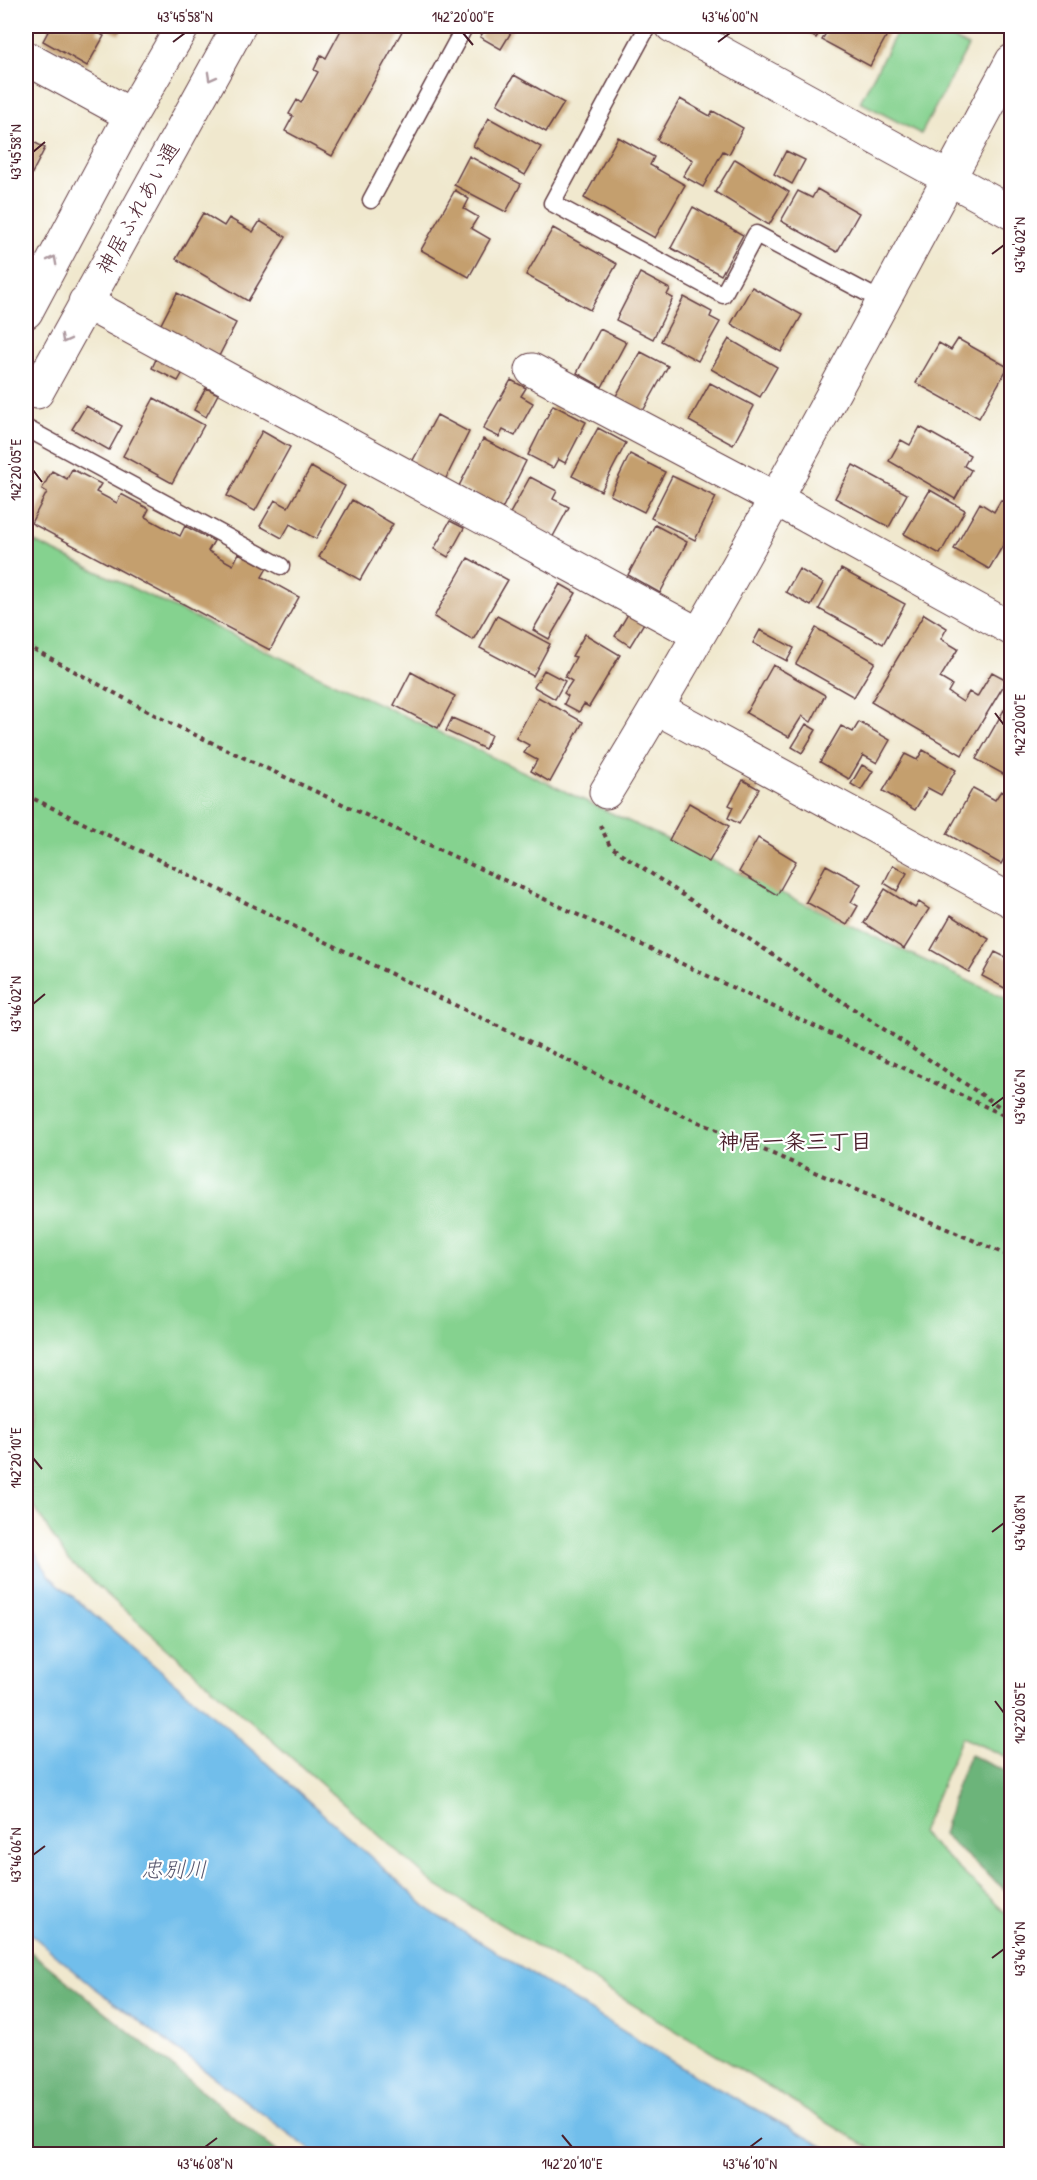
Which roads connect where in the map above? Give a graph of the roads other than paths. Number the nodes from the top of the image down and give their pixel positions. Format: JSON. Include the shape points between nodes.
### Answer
{"nodes":[{"id":1,"x":183,"y":26,"type":"edge"},
{"id":2,"x":239,"y":26,"type":"edge"},
{"id":3,"x":465,"y":26,"type":"edge"},
{"id":4,"x":648,"y":26,"type":"edge"},
{"id":5,"x":672,"y":26,"type":"edge"},
{"id":6,"x":26,"y":58,"type":"edge"},
{"id":7,"x":1011,"y":61,"type":"edge"},
{"id":8,"x":131,"y":115,"type":"junction"},
{"id":9,"x":949,"y":178,"type":"junction"},
{"id":10,"x":371,"y":200,"type":"dead end"},
{"id":11,"x":1011,"y":213,"type":"edge"},
{"id":12,"x":882,"y":301,"type":"junction"},
{"id":13,"x":85,"y":302,"type":"junction"},
{"id":14,"x":26,"y":312,"type":"edge"},
{"id":15,"x":532,"y":370,"type":"dead end"},
{"id":16,"x":31,"y":389,"type":"edge"},
{"id":17,"x":26,"y":428,"type":"edge"},
{"id":18,"x":774,"y":498,"type":"junction"},
{"id":19,"x":281,"y":566,"type":"dead end"},
{"id":20,"x":1011,"y":629,"type":"edge"},
{"id":21,"x":698,"y":634,"type":"junction"},
{"id":22,"x":657,"y":708,"type":"junction"},
{"id":23,"x":606,"y":792,"type":"road end"},
{"id":24,"x":1011,"y":901,"type":"edge"}],
"edges":[{"from":1,"to":8,"type":"street"},
{"from":2,"to":13,"type":"street","name":"神居ふれあい通","one_way":true},
{"from":3,"to":10,"type":"lane"},
{"from":4,"to":12,"type":"lane","via":[[552,203],[723,295],[756,234]]},
{"from":5,"to":9,"type":"street"},
{"from":6,"to":8,"type":"street"},
{"from":7,"to":9,"type":"street"},
{"from":14,"to":8,"type":"street","one_way":true},
{"from":9,"to":11,"type":"street"},
{"from":9,"to":12,"type":"street"},
{"from":12,"to":18,"type":"street"},
{"from":13,"to":16,"type":"street","name":"神居ふれあい通","one_way":true},
{"from":13,"to":21,"type":"street"},
{"from":15,"to":18,"type":"street"},
{"from":17,"to":19,"type":"lane"},
{"from":18,"to":20,"type":"street"},
{"from":18,"to":21,"type":"street"},
{"from":21,"to":22,"type":"street"},
{"from":22,"to":23,"type":"street"},
{"from":22,"to":24,"type":"street"}]}
